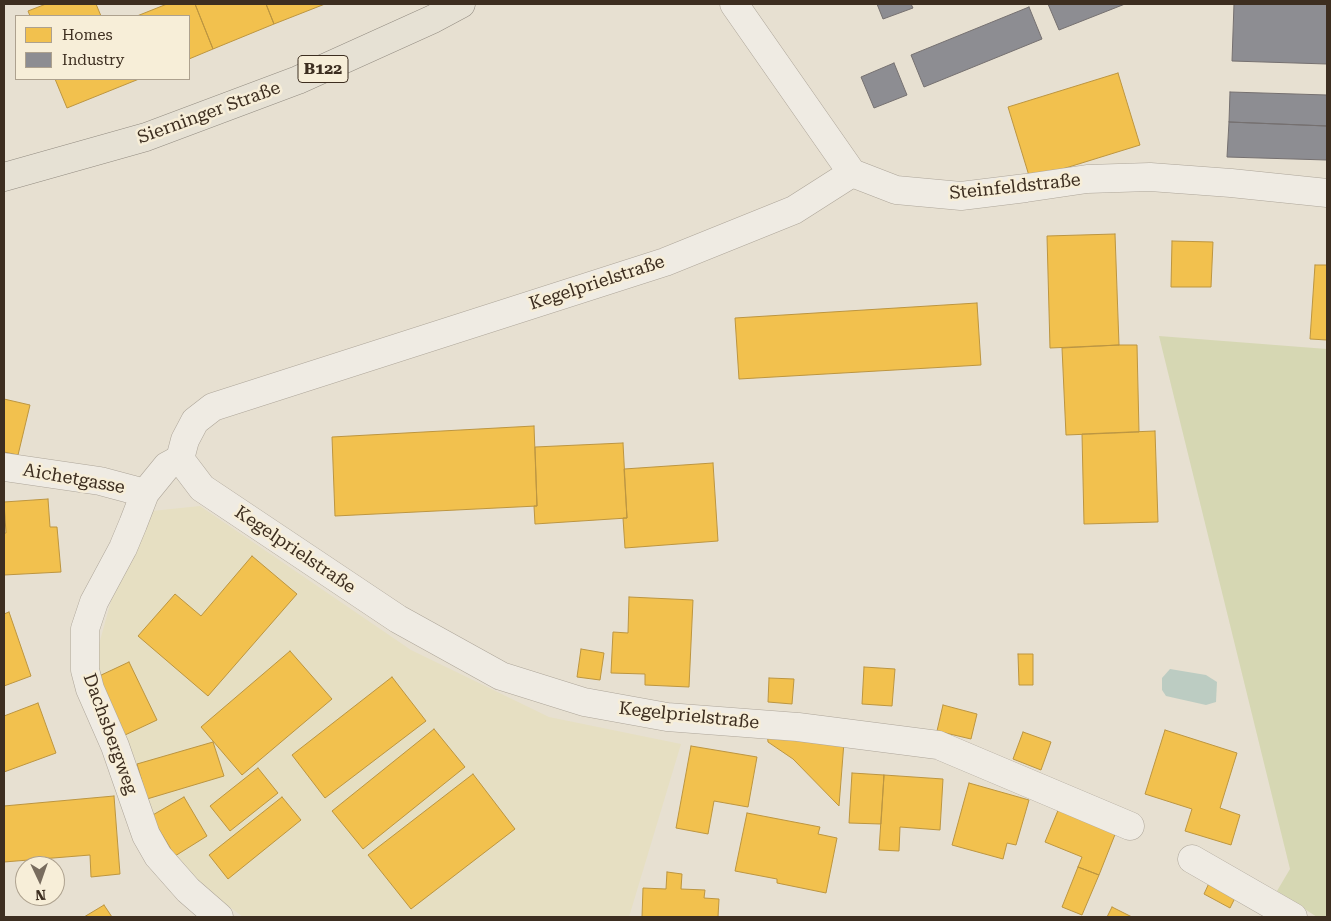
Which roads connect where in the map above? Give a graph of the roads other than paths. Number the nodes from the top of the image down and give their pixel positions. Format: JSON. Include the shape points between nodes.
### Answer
{"nodes":[{"id":1,"x":460,"y":4,"type":"edge"},
{"id":2,"x":734,"y":4,"type":"edge"},
{"id":3,"x":852,"y":174,"type":"junction"},
{"id":4,"x":4,"y":177,"type":"edge"},
{"id":5,"x":1327,"y":193,"type":"edge"},
{"id":6,"x":180,"y":459,"type":"junction"},
{"id":7,"x":4,"y":467,"type":"edge"},
{"id":8,"x":145,"y":493,"type":"junction"},
{"id":9,"x":1130,"y":826,"type":"dead end"},
{"id":10,"x":1192,"y":859,"type":"dead end"},
{"id":11,"x":219,"y":917,"type":"edge"},
{"id":12,"x":1293,"y":917,"type":"edge"}],
"edges":[{"from":1,"to":4,"type":"main road","name":"Sierninger Straße","number":"B122","via":[[298,80],[146,137]]},
{"from":2,"to":3,"type":"street"},
{"from":3,"to":5,"type":"street","name":"Steinfeldstraße","via":[[896,190],[961,196],[1087,179],[1150,177]]},
{"from":3,"to":6,"type":"street","name":"Kegelprielstraße","via":[[794,210],[665,262],[213,407],[195,421]]},
{"from":6,"to":8,"type":"street","name":"Dachsbergweg","via":[[167,466]]},
{"from":6,"to":9,"type":"street","name":"Kegelprielstraße","via":[[202,488],[398,619],[501,676],[584,702],[667,717],[798,727],[938,745]]},
{"from":7,"to":8,"type":"street","name":"Aichetgasse","via":[[100,481]]},
{"from":8,"to":11,"type":"street","name":"Dachsbergweg","via":[[126,540],[94,602],[85,629],[85,670],[146,835],[158,856],[188,890]]},
{"from":10,"to":12,"type":"street"}]}
